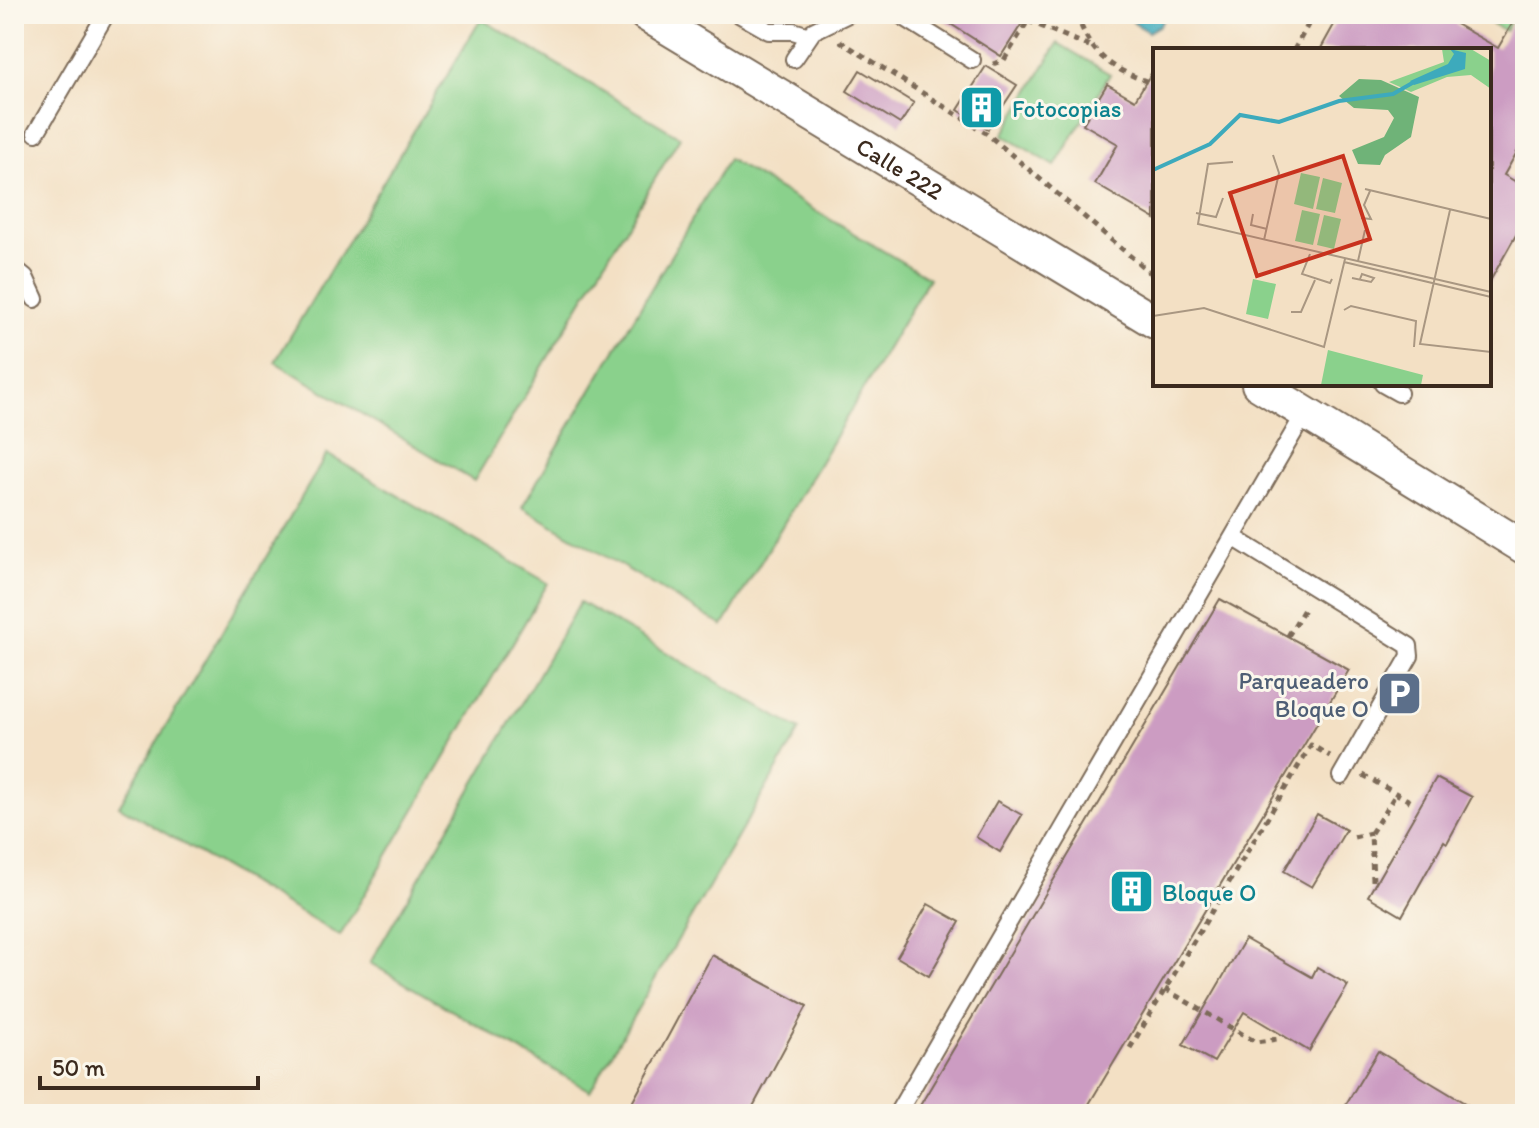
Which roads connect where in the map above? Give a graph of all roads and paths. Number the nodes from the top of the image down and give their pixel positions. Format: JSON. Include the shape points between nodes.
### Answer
{"nodes":[{"id":1,"x":106,"y":14,"type":"edge"},
{"id":2,"x":645,"y":14,"type":"edge"},
{"id":3,"x":739,"y":14,"type":"edge"},
{"id":4,"x":848,"y":14,"type":"edge"},
{"id":5,"x":899,"y":14,"type":"edge"},
{"id":6,"x":1032,"y":14,"type":"edge"},
{"id":7,"x":1077,"y":14,"type":"edge"},
{"id":8,"x":1314,"y":14,"type":"edge"},
{"id":9,"x":1028,"y":21,"type":"junction"},
{"id":10,"x":814,"y":32,"type":"junction"},
{"id":11,"x":1093,"y":48,"type":"junction"},
{"id":12,"x":1295,"y":48,"type":"edge"},
{"id":13,"x":794,"y":59,"type":"dead end"},
{"id":14,"x":972,"y":60,"type":"joint"},
{"id":15,"x":1153,"y":83,"type":"edge"},
{"id":16,"x":36,"y":133,"type":"dead end"},
{"id":17,"x":14,"y":268,"type":"edge"},
{"id":18,"x":1153,"y":275,"type":"edge"},
{"id":19,"x":35,"y":299,"type":"dead end"},
{"id":20,"x":1153,"y":321,"type":"edge"},
{"id":21,"x":1387,"y":386,"type":"edge"},
{"id":22,"x":1269,"y":387,"type":"edge"},
{"id":23,"x":1399,"y":393,"type":"dead end"},
{"id":24,"x":1305,"y":413,"type":"junction"},
{"id":25,"x":1233,"y":537,"type":"junction"},
{"id":26,"x":1525,"y":548,"type":"edge"},
{"id":27,"x":1317,"y":588,"type":"junction"},
{"id":28,"x":1288,"y":636,"type":"dead end"},
{"id":29,"x":1344,"y":771,"type":"junction"},
{"id":30,"x":1396,"y":794,"type":"junction"},
{"id":31,"x":1415,"y":804,"type":"dead end"},
{"id":32,"x":1371,"y":833,"type":"junction"},
{"id":33,"x":1354,"y":837,"type":"dead end"},
{"id":34,"x":1373,"y":881,"type":"dead end"},
{"id":35,"x":1165,"y":989,"type":"junction"},
{"id":36,"x":1277,"y":1039,"type":"dead end"},
{"id":37,"x":1130,"y":1048,"type":"dead end"},
{"id":38,"x":897,"y":1114,"type":"edge"}],
"edges":[{"from":1,"to":16,"type":"lane"},
{"from":2,"to":20,"type":"street","name":"Calle 222","via":[[779,83]]},
{"from":3,"to":10,"type":"lane","via":[[769,31]]},
{"from":4,"to":10,"type":"lane"},
{"from":5,"to":14,"type":"lane"},
{"from":6,"to":9,"type":"path"},
{"from":7,"to":11,"type":"path"},
{"from":8,"to":12,"type":"path"},
{"from":9,"to":11,"type":"path"},
{"from":9,"to":14,"type":"path","via":[[1002,62]]},
{"from":10,"to":13,"type":"lane"},
{"from":10,"to":18,"type":"path","via":[[986,133]]},
{"from":11,"to":15,"type":"path","via":[[1127,76]]},
{"from":17,"to":19,"type":"lane","via":[[25,277]]},
{"from":21,"to":23,"type":"lane"},
{"from":22,"to":24,"type":"street"},
{"from":24,"to":25,"type":"lane"},
{"from":24,"to":26,"type":"street"},
{"from":25,"to":27,"type":"lane"},
{"from":25,"to":38,"type":"lane"},
{"from":27,"to":28,"type":"path"},
{"from":27,"to":29,"type":"lane","via":[[1405,642],[1411,651]]},
{"from":29,"to":30,"type":"path"},
{"from":29,"to":35,"type":"path","via":[[1311,745]]},
{"from":30,"to":31,"type":"path"},
{"from":30,"to":32,"type":"path"},
{"from":32,"to":33,"type":"path"},
{"from":32,"to":34,"type":"path"},
{"from":35,"to":36,"type":"path","via":[[1256,1042]]},
{"from":35,"to":37,"type":"path"}]}
